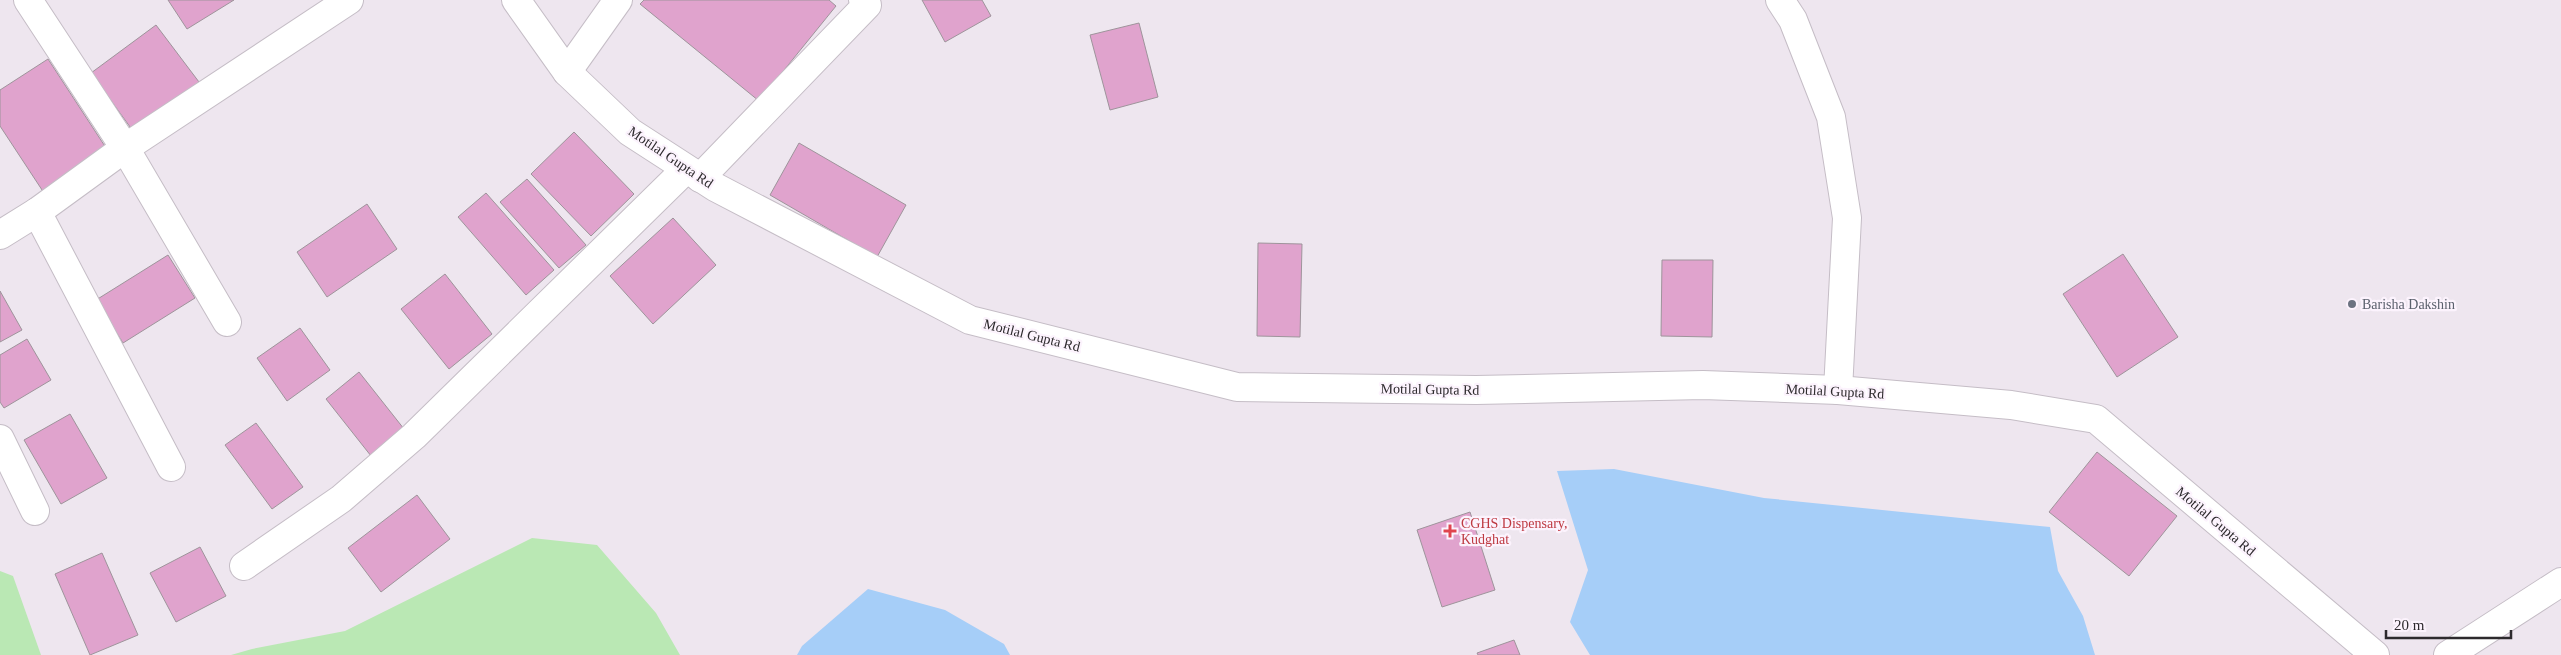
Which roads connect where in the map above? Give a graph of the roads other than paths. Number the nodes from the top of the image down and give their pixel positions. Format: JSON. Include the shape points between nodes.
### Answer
{"nodes":[{"id":1,"x":28,"y":0,"type":"edge"},
{"id":2,"x":349,"y":0,"type":"edge"},
{"id":3,"x":516,"y":0,"type":"edge"},
{"id":4,"x":618,"y":0,"type":"edge"},
{"id":5,"x":863,"y":0,"type":"edge"},
{"id":6,"x":1780,"y":0,"type":"edge"},
{"id":7,"x":567,"y":72,"type":"junction"},
{"id":8,"x":125,"y":148,"type":"junction"},
{"id":9,"x":693,"y":174,"type":"junction"},
{"id":10,"x":37,"y":212,"type":"junction"},
{"id":11,"x":0,"y":235,"type":"edge"},
{"id":12,"x":227,"y":322,"type":"dead end"},
{"id":13,"x":1838,"y":390,"type":"junction"},
{"id":14,"x":0,"y":439,"type":"edge"},
{"id":15,"x":171,"y":467,"type":"dead end"},
{"id":16,"x":36,"y":511,"type":"dead end"},
{"id":17,"x":244,"y":566,"type":"dead end"},
{"id":18,"x":2561,"y":582,"type":"edge"},
{"id":19,"x":2375,"y":655,"type":"edge"},
{"id":20,"x":2448,"y":655,"type":"edge"}],
"edges":[{"from":1,"to":8,"type":"street"},
{"from":2,"to":8,"type":"street"},
{"from":3,"to":7,"type":"street","name":"Motilal Gupta Rd"},
{"from":4,"to":7,"type":"street"},
{"from":5,"to":9,"type":"street","via":[[867,6]]},
{"from":6,"to":13,"type":"street","via":[[1793,20],[1830,117],[1847,218]]},
{"from":7,"to":9,"type":"street","name":"Motilal Gupta Rd","via":[[630,132]]},
{"from":8,"to":10,"type":"street"},
{"from":8,"to":12,"type":"street"},
{"from":9,"to":13,"type":"street","name":"Motilal Gupta Rd","via":[[970,320],[1237,387],[1476,390],[1703,385]]},
{"from":9,"to":17,"type":"street","via":[[414,436],[341,499]]},
{"from":10,"to":11,"type":"street"},
{"from":10,"to":15,"type":"street"},
{"from":13,"to":19,"type":"street","name":"Motilal Gupta Rd","via":[[2011,405],[2096,420]]},
{"from":14,"to":16,"type":"street"},
{"from":18,"to":20,"type":"street"}]}
